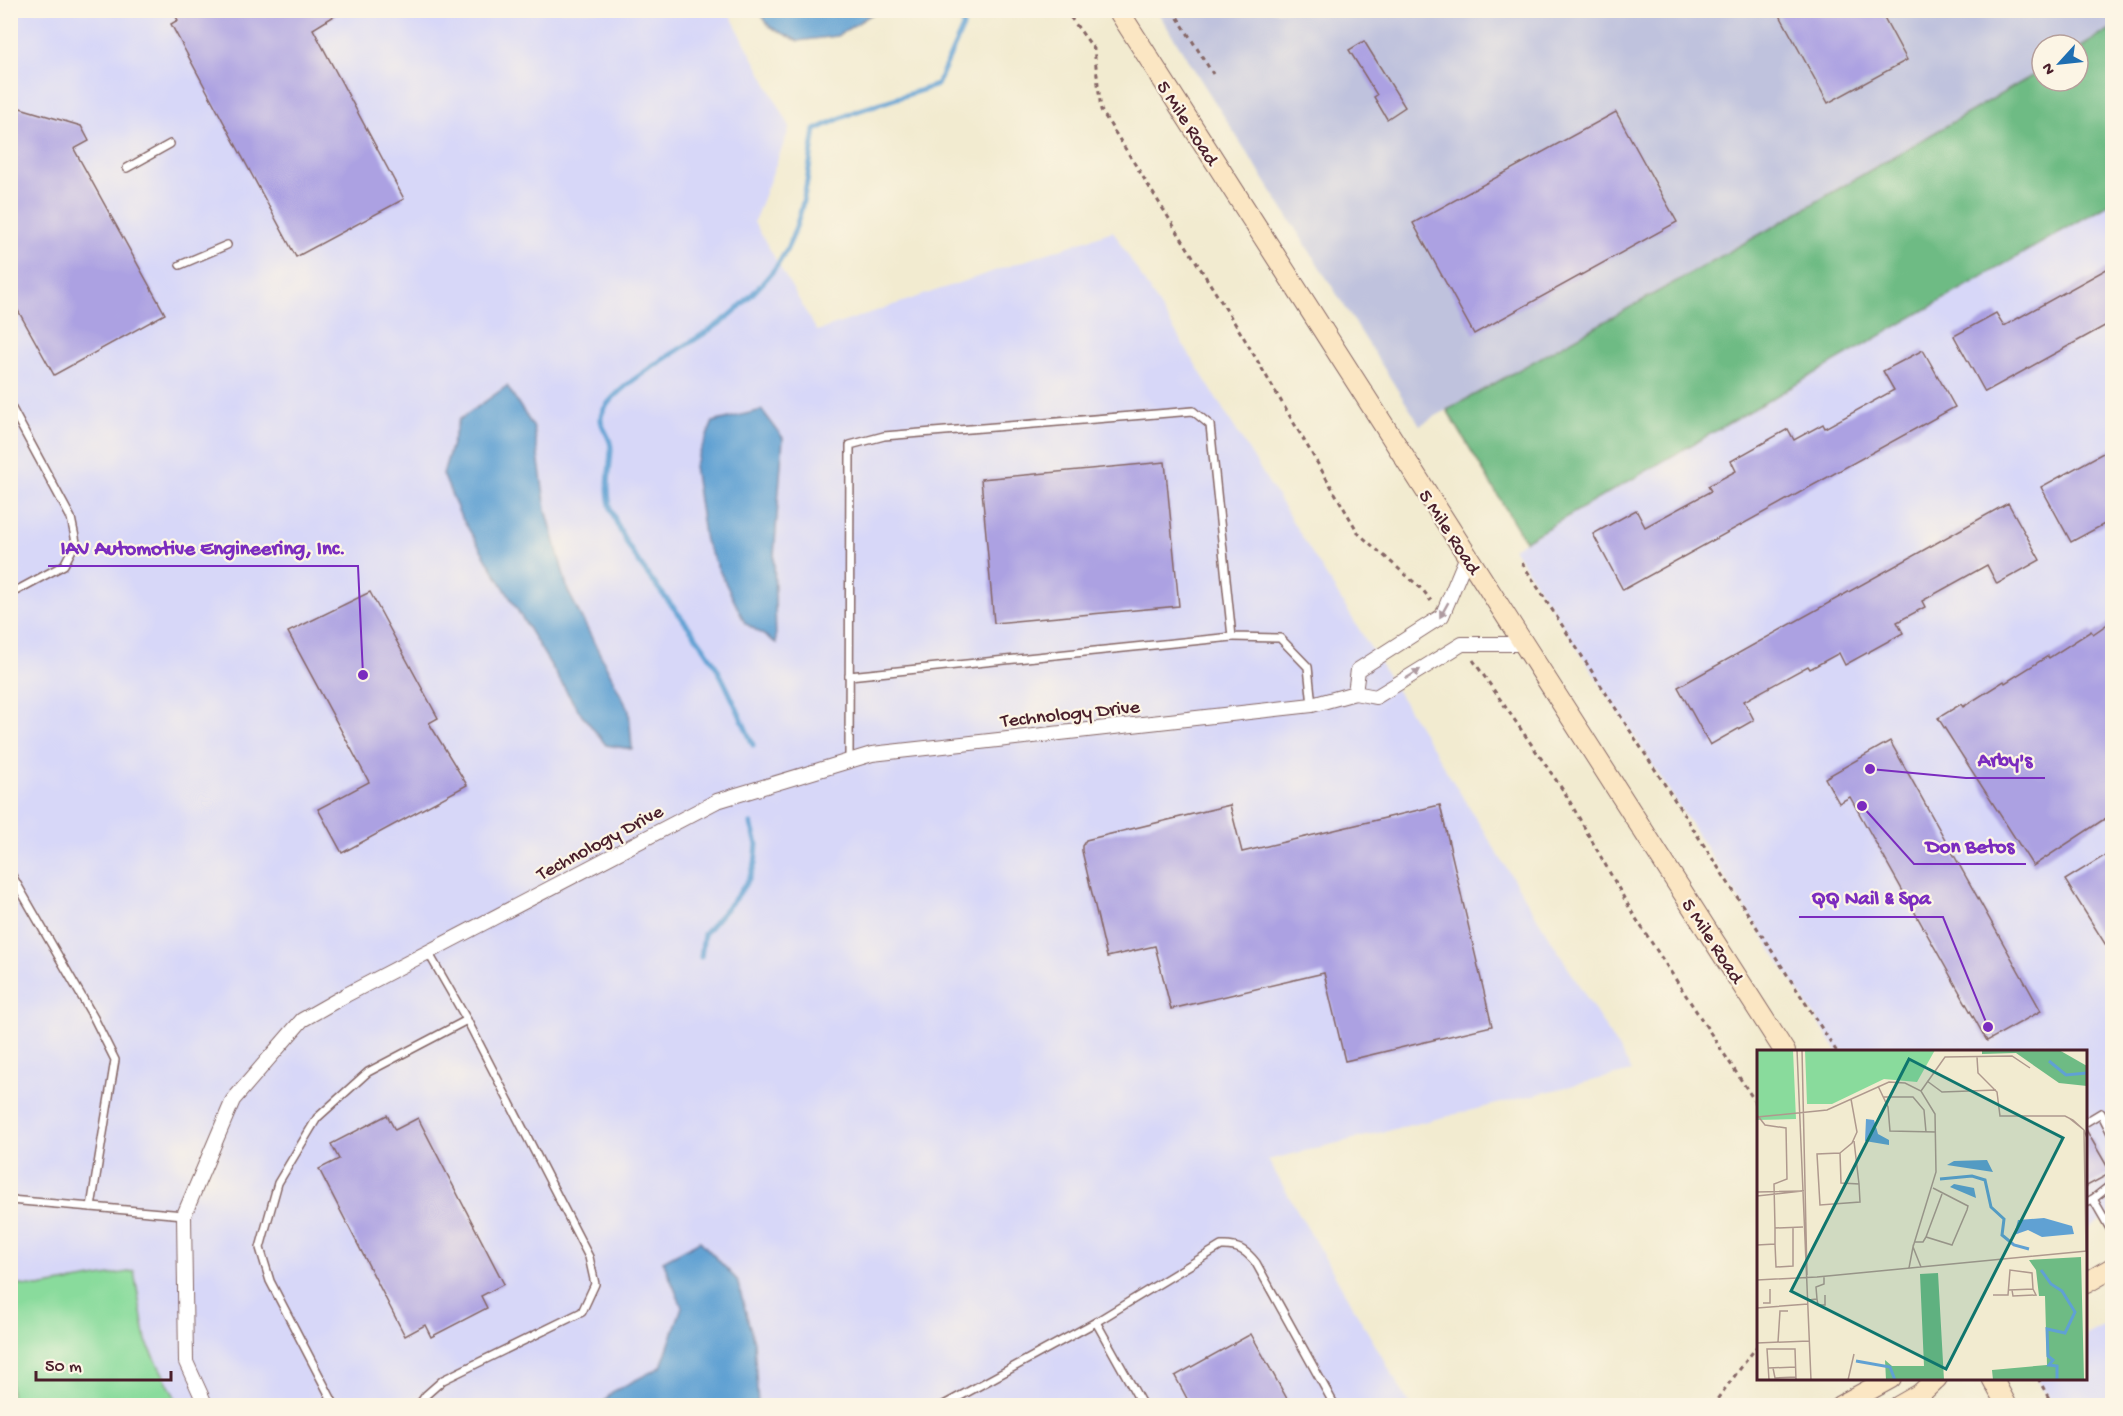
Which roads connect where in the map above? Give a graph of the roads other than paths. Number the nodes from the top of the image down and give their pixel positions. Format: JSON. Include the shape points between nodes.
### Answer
{"nodes":[{"id":1,"x":1118,"y":10,"type":"edge"},
{"id":2,"x":170,"y":144,"type":"dead end"},
{"id":3,"x":127,"y":168,"type":"dead end"},
{"id":4,"x":227,"y":245,"type":"dead end"},
{"id":5,"x":180,"y":265,"type":"dead end"},
{"id":6,"x":10,"y":405,"type":"edge"},
{"id":7,"x":1467,"y":556,"type":"junction"},
{"id":8,"x":10,"y":594,"type":"edge"},
{"id":9,"x":1232,"y":637,"type":"junction"},
{"id":10,"x":1524,"y":644,"type":"junction"},
{"id":11,"x":849,"y":676,"type":"junction"},
{"id":12,"x":1355,"y":693,"type":"junction"},
{"id":13,"x":1312,"y":705,"type":"junction"},
{"id":14,"x":849,"y":761,"type":"junction"},
{"id":15,"x":10,"y":872,"type":"edge"},
{"id":16,"x":428,"y":952,"type":"junction"},
{"id":17,"x":467,"y":1020,"type":"junction"},
{"id":18,"x":1784,"y":1050,"type":"edge"},
{"id":19,"x":2087,"y":1121,"type":"edge"},
{"id":20,"x":2112,"y":1135,"type":"edge"},
{"id":21,"x":2112,"y":1184,"type":"edge"},
{"id":22,"x":10,"y":1200,"type":"edge"},
{"id":23,"x":2089,"y":1200,"type":"edge"},
{"id":24,"x":91,"y":1207,"type":"junction"},
{"id":25,"x":184,"y":1215,"type":"junction"},
{"id":26,"x":2112,"y":1232,"type":"edge"},
{"id":27,"x":2112,"y":1268,"type":"edge"},
{"id":28,"x":2087,"y":1282,"type":"edge"},
{"id":29,"x":1096,"y":1322,"type":"junction"},
{"id":30,"x":1887,"y":1380,"type":"edge"},
{"id":31,"x":1935,"y":1380,"type":"edge"},
{"id":32,"x":1993,"y":1380,"type":"edge"},
{"id":33,"x":206,"y":1406,"type":"edge"},
{"id":34,"x":335,"y":1406,"type":"edge"},
{"id":35,"x":418,"y":1406,"type":"edge"},
{"id":36,"x":942,"y":1406,"type":"edge"},
{"id":37,"x":1143,"y":1406,"type":"edge"},
{"id":38,"x":1335,"y":1406,"type":"edge"},
{"id":39,"x":1840,"y":1406,"type":"edge"},
{"id":40,"x":1899,"y":1406,"type":"edge"},
{"id":41,"x":2007,"y":1406,"type":"edge"}],
"edges":[{"from":1,"to":7,"type":"street","name":"5 Mile Road"},
{"from":2,"to":3,"type":"lane"},
{"from":4,"to":5,"type":"lane"},
{"from":6,"to":8,"type":"lane","via":[[71,518],[76,542],[64,565]]},
{"from":7,"to":10,"type":"street","name":"5 Mile Road"},
{"from":7,"to":12,"type":"street","one_way":true,"via":[[1442,616],[1358,670]]},
{"from":9,"to":11,"type":"lane"},
{"from":9,"to":11,"type":"lane","via":[[1210,425],[1192,411],[884,436],[850,445]]},
{"from":9,"to":13,"type":"lane","via":[[1280,638],[1308,667]]},
{"from":12,"to":10,"type":"street","name":"Technology Drive","one_way":true,"via":[[1376,697],[1462,644]]},
{"from":10,"to":18,"type":"street","name":"5 Mile Road"},
{"from":11,"to":14,"type":"lane"},
{"from":12,"to":13,"type":"street","name":"Technology Drive"},
{"from":13,"to":14,"type":"street","name":"Technology Drive","via":[[872,754]]},
{"from":14,"to":16,"type":"street","name":"Technology Drive","via":[[717,801]]},
{"from":15,"to":24,"type":"lane","via":[[115,1060]]},
{"from":16,"to":17,"type":"lane"},
{"from":16,"to":25,"type":"street","name":"Technology Drive","via":[[302,1020],[233,1100]]},
{"from":17,"to":34,"type":"lane","via":[[368,1072],[318,1118],[278,1183],[260,1248],[270,1281]]},
{"from":17,"to":35,"type":"lane","via":[[589,1257],[595,1284],[582,1312],[443,1380]]},
{"from":19,"to":20,"type":"lane","via":[[2101,1113]]},
{"from":21,"to":23,"type":"lane"},
{"from":22,"to":24,"type":"lane"},
{"from":23,"to":26,"type":"lane"},
{"from":24,"to":25,"type":"lane"},
{"from":25,"to":33,"type":"street","name":"Technology Drive","via":[[186,1362]]},
{"from":27,"to":28,"type":"street"},
{"from":29,"to":36,"type":"lane"},
{"from":29,"to":37,"type":"lane"},
{"from":29,"to":38,"type":"lane","via":[[1221,1246],[1233,1245],[1247,1251],[1256,1263]]},
{"from":30,"to":39,"type":"street"},
{"from":31,"to":40,"type":"street"},
{"from":32,"to":41,"type":"street"}]}
